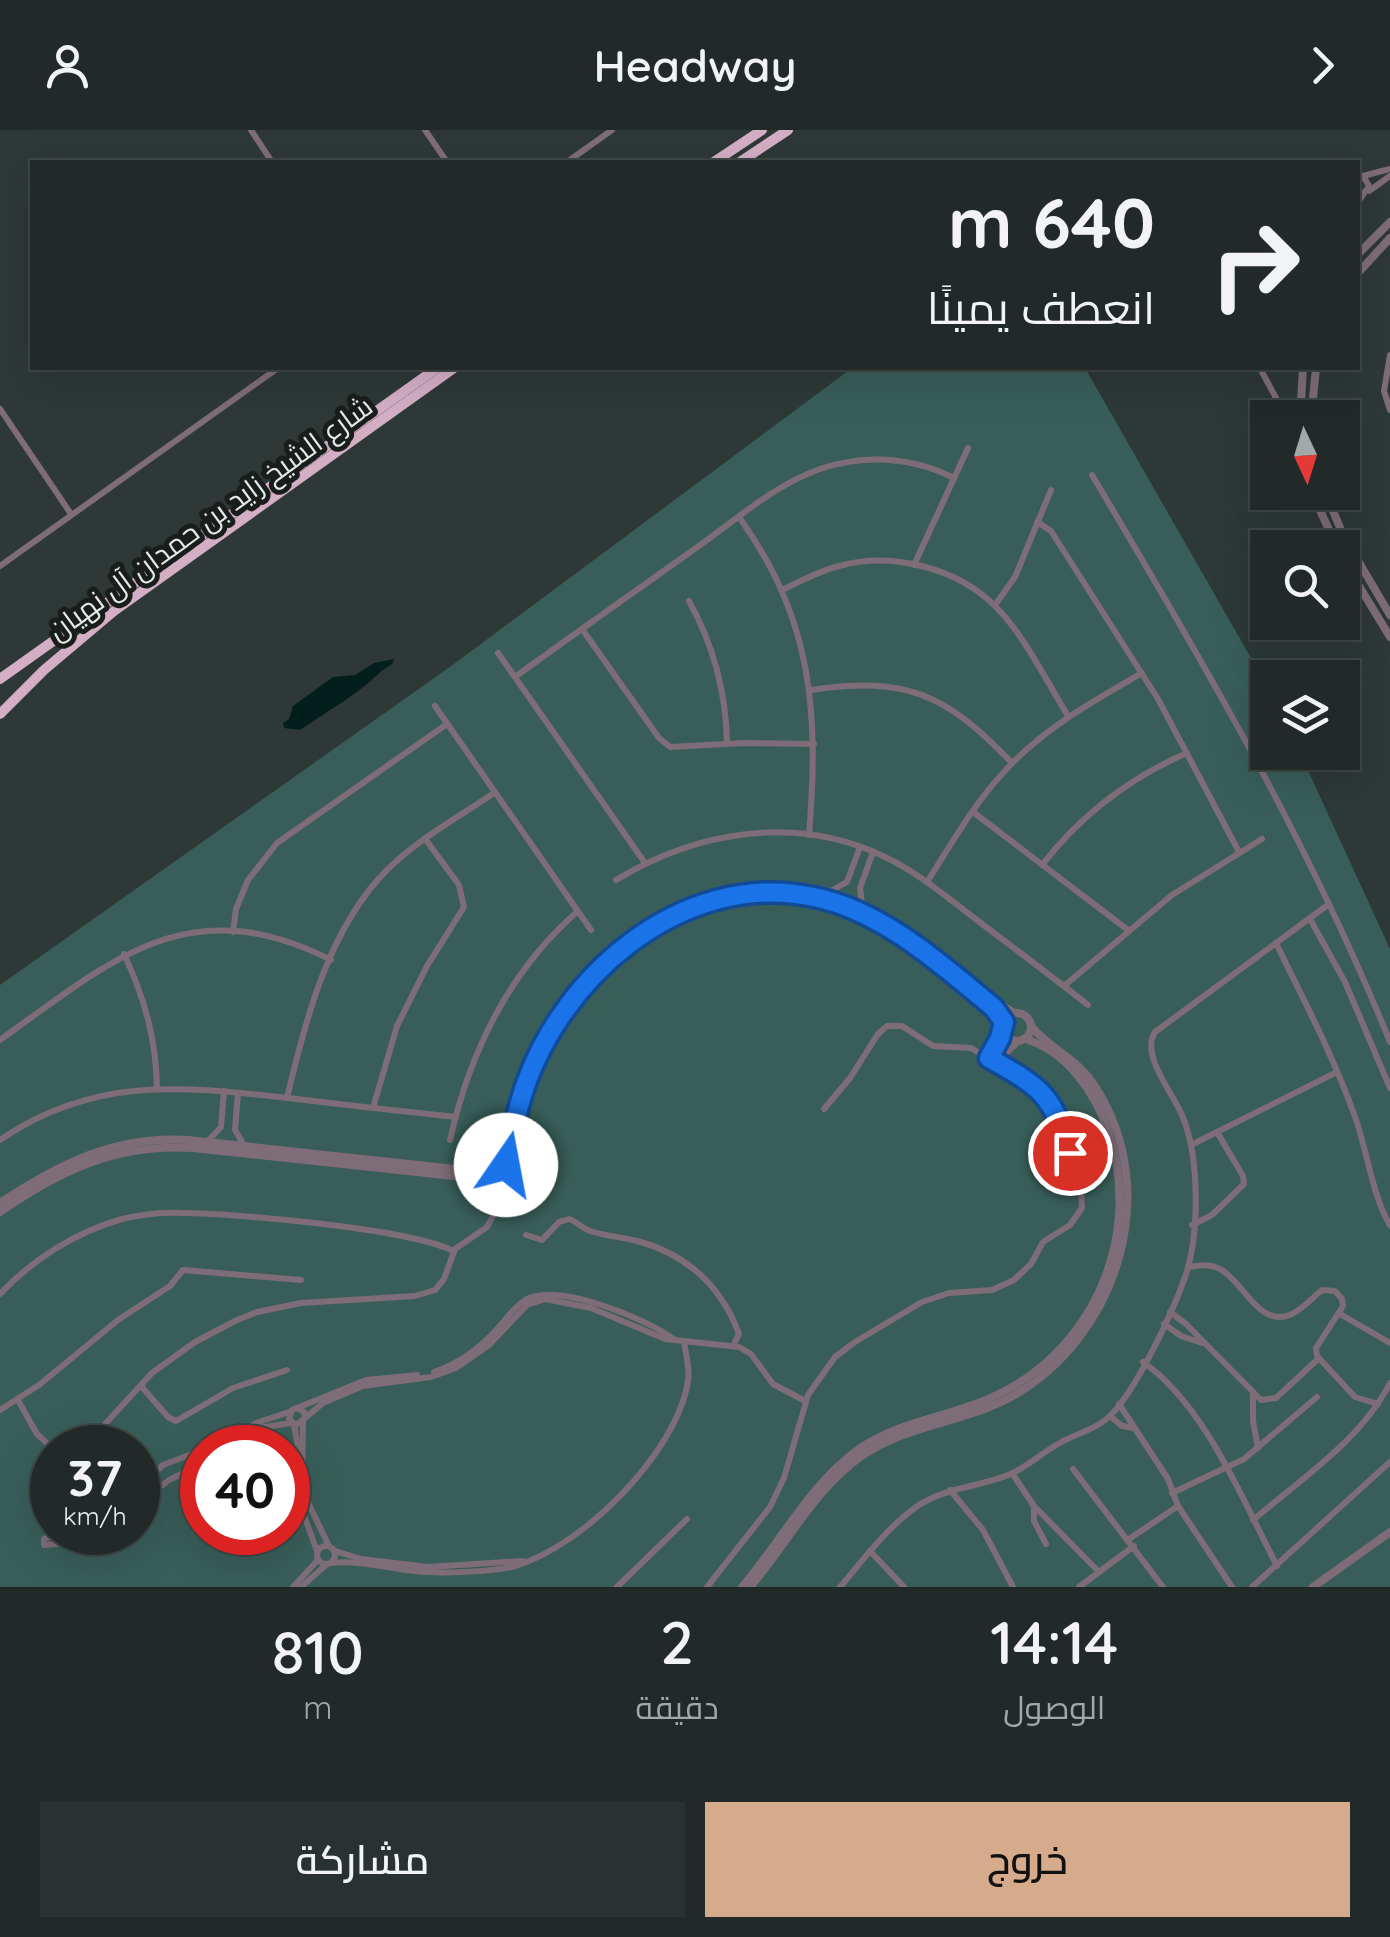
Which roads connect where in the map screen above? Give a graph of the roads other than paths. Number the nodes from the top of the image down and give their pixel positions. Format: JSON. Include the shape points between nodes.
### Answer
{"nodes":[{"id":1,"x":251,"y":130,"type":"edge"},
{"id":2,"x":426,"y":130,"type":"edge"},
{"id":3,"x":612,"y":130,"type":"edge"},
{"id":4,"x":762,"y":130,"type":"edge"},
{"id":5,"x":788,"y":130,"type":"edge"},
{"id":6,"x":271,"y":160,"type":"edge"},
{"id":7,"x":445,"y":160,"type":"edge"},
{"id":8,"x":570,"y":160,"type":"edge"},
{"id":9,"x":717,"y":160,"type":"edge"},
{"id":10,"x":743,"y":160,"type":"edge"},
{"id":11,"x":1390,"y":172,"type":"edge"},
{"id":12,"x":1360,"y":175,"type":"edge"},
{"id":13,"x":1368,"y":192,"type":"junction"},
{"id":14,"x":1360,"y":200,"type":"edge"},
{"id":15,"x":1390,"y":222,"type":"edge"},
{"id":16,"x":1390,"y":238,"type":"edge"},
{"id":17,"x":1360,"y":252,"type":"edge"},
{"id":18,"x":1360,"y":271,"type":"edge"},
{"id":19,"x":1390,"y":355,"type":"edge"},
{"id":20,"x":275,"y":370,"type":"edge"},
{"id":21,"x":433,"y":370,"type":"edge"},
{"id":22,"x":451,"y":370,"type":"edge"},
{"id":23,"x":1262,"y":370,"type":"edge"},
{"id":24,"x":1303,"y":370,"type":"edge"},
{"id":25,"x":1316,"y":370,"type":"edge"},
{"id":26,"x":1277,"y":400,"type":"edge"},
{"id":27,"x":1301,"y":400,"type":"edge"},
{"id":28,"x":1313,"y":400,"type":"edge"},
{"id":29,"x":0,"y":409,"type":"edge"},
{"id":30,"x":1390,"y":410,"type":"edge"},
{"id":31,"x":968,"y":448,"type":"dead end"},
{"id":32,"x":1092,"y":474,"type":"dead end"},
{"id":33,"x":954,"y":478,"type":"junction"},
{"id":34,"x":1051,"y":490,"type":"dead end"},
{"id":35,"x":1333,"y":510,"type":"edge"},
{"id":36,"x":71,"y":514,"type":"junction"},
{"id":37,"x":739,"y":517,"type":"junction"},
{"id":38,"x":1037,"y":522,"type":"junction"},
{"id":39,"x":914,"y":565,"type":"junction"},
{"id":40,"x":0,"y":566,"type":"edge"},
{"id":41,"x":1360,"y":588,"type":"edge"},
{"id":42,"x":782,"y":590,"type":"junction"},
{"id":43,"x":689,"y":601,"type":"dead end"},
{"id":44,"x":995,"y":605,"type":"junction"},
{"id":45,"x":1390,"y":615,"type":"edge"},
{"id":46,"x":582,"y":629,"type":"junction"},
{"id":47,"x":1390,"y":638,"type":"edge"},
{"id":48,"x":498,"y":653,"type":"dead end"},
{"id":49,"x":1142,"y":673,"type":"junction"},
{"id":50,"x":515,"y":677,"type":"junction"},
{"id":51,"x":0,"y":678,"type":"edge"},
{"id":52,"x":811,"y":690,"type":"junction"},
{"id":53,"x":435,"y":706,"type":"dead end"},
{"id":54,"x":0,"y":714,"type":"edge"},
{"id":55,"x":1068,"y":716,"type":"junction"},
{"id":56,"x":447,"y":724,"type":"junction"},
{"id":57,"x":727,"y":743,"type":"junction"},
{"id":58,"x":814,"y":744,"type":"junction"},
{"id":59,"x":1188,"y":752,"type":"junction"},
{"id":60,"x":1012,"y":763,"type":"junction"},
{"id":61,"x":494,"y":793,"type":"junction"},
{"id":62,"x":973,"y":812,"type":"junction"},
{"id":63,"x":809,"y":835,"type":"junction"},
{"id":64,"x":1262,"y":839,"type":"dead end"},
{"id":65,"x":426,"y":840,"type":"junction"},
{"id":66,"x":860,"y":847,"type":"junction"},
{"id":67,"x":873,"y":852,"type":"junction"},
{"id":68,"x":1239,"y":852,"type":"junction"},
{"id":69,"x":645,"y":863,"type":"junction"},
{"id":70,"x":1042,"y":864,"type":"junction"},
{"id":71,"x":853,"y":868,"type":"junction"},
{"id":72,"x":865,"y":873,"type":"junction"},
{"id":73,"x":616,"y":880,"type":"dead end"},
{"id":74,"x":927,"y":882,"type":"junction"},
{"id":75,"x":828,"y":892,"type":"junction"},
{"id":76,"x":862,"y":904,"type":"junction"},
{"id":77,"x":1329,"y":904,"type":"junction"},
{"id":78,"x":578,"y":911,"type":"junction"},
{"id":79,"x":1310,"y":918,"type":"junction"},
{"id":80,"x":592,"y":930,"type":"dead end"},
{"id":81,"x":1128,"y":930,"type":"junction"},
{"id":82,"x":232,"y":932,"type":"junction"},
{"id":83,"x":1276,"y":943,"type":"junction"},
{"id":84,"x":124,"y":954,"type":"junction"},
{"id":85,"x":331,"y":960,"type":"junction"},
{"id":86,"x":1064,"y":986,"type":"junction"},
{"id":87,"x":1088,"y":1004,"type":"dead end"},
{"id":88,"x":1014,"y":1014,"type":"junction"},
{"id":89,"x":1003,"y":1026,"type":"junction"},
{"id":90,"x":1031,"y":1026,"type":"junction"},
{"id":91,"x":0,"y":1040,"type":"edge"},
{"id":92,"x":1021,"y":1040,"type":"junction"},
{"id":93,"x":1390,"y":1042,"type":"edge"},
{"id":94,"x":993,"y":1060,"type":"junction"},
{"id":95,"x":1337,"y":1072,"type":"junction"},
{"id":96,"x":158,"y":1088,"type":"junction"},
{"id":97,"x":1390,"y":1088,"type":"edge"},
{"id":98,"x":224,"y":1091,"type":"junction"},
{"id":99,"x":238,"y":1092,"type":"junction"},
{"id":100,"x":286,"y":1098,"type":"junction"},
{"id":101,"x":373,"y":1108,"type":"junction"},
{"id":102,"x":824,"y":1110,"type":"dead end"},
{"id":103,"x":456,"y":1117,"type":"junction"},
{"id":104,"x":1217,"y":1132,"type":"junction"},
{"id":105,"x":0,"y":1140,"type":"edge"},
{"id":106,"x":450,"y":1140,"type":"dead end"},
{"id":107,"x":206,"y":1142,"type":"junction"},
{"id":108,"x":1191,"y":1144,"type":"junction"},
{"id":109,"x":245,"y":1146,"type":"junction"},
{"id":110,"x":509,"y":1166,"type":"junction"},
{"id":111,"x":494,"y":1168,"type":"junction"},
{"id":112,"x":493,"y":1187,"type":"junction"},
{"id":113,"x":507,"y":1190,"type":"junction"},
{"id":114,"x":0,"y":1204,"type":"edge"},
{"id":115,"x":0,"y":1212,"type":"edge"},
{"id":116,"x":496,"y":1213,"type":"junction"},
{"id":117,"x":1390,"y":1224,"type":"edge"},
{"id":118,"x":1192,"y":1225,"type":"junction"},
{"id":119,"x":526,"y":1235,"type":"dead end"},
{"id":120,"x":454,"y":1252,"type":"junction"},
{"id":121,"x":1188,"y":1267,"type":"junction"},
{"id":122,"x":301,"y":1280,"type":"dead end"},
{"id":123,"x":0,"y":1294,"type":"edge"},
{"id":124,"x":1170,"y":1312,"type":"junction"},
{"id":125,"x":1340,"y":1314,"type":"junction"},
{"id":126,"x":1164,"y":1324,"type":"junction"},
{"id":127,"x":680,"y":1341,"type":"junction"},
{"id":128,"x":1390,"y":1343,"type":"edge"},
{"id":129,"x":1203,"y":1344,"type":"junction"},
{"id":130,"x":733,"y":1346,"type":"junction"},
{"id":131,"x":1318,"y":1359,"type":"junction"},
{"id":132,"x":1144,"y":1362,"type":"junction"},
{"id":133,"x":287,"y":1370,"type":"dead end"},
{"id":134,"x":1390,"y":1383,"type":"edge"},
{"id":135,"x":140,"y":1386,"type":"junction"},
{"id":136,"x":1253,"y":1393,"type":"junction"},
{"id":137,"x":1317,"y":1397,"type":"dead end"},
{"id":138,"x":18,"y":1400,"type":"junction"},
{"id":139,"x":805,"y":1401,"type":"junction"},
{"id":140,"x":1120,"y":1404,"type":"junction"},
{"id":141,"x":1378,"y":1404,"type":"junction"},
{"id":142,"x":0,"y":1410,"type":"edge"},
{"id":143,"x":294,"y":1410,"type":"junction"},
{"id":144,"x":1110,"y":1416,"type":"junction"},
{"id":145,"x":304,"y":1420,"type":"junction"},
{"id":146,"x":292,"y":1423,"type":"junction"},
{"id":147,"x":32,"y":1425,"type":"edge"},
{"id":148,"x":104,"y":1425,"type":"edge"},
{"id":149,"x":255,"y":1425,"type":"edge"},
{"id":150,"x":267,"y":1425,"type":"edge"},
{"id":151,"x":1132,"y":1428,"type":"junction"},
{"id":152,"x":1258,"y":1448,"type":"junction"},
{"id":153,"x":1390,"y":1462,"type":"edge"},
{"id":154,"x":1225,"y":1467,"type":"junction"},
{"id":155,"x":1073,"y":1469,"type":"dead end"},
{"id":156,"x":1012,"y":1474,"type":"junction"},
{"id":157,"x":950,"y":1490,"type":"junction"},
{"id":158,"x":1172,"y":1493,"type":"junction"},
{"id":159,"x":1034,"y":1506,"type":"junction"},
{"id":160,"x":1178,"y":1506,"type":"junction"},
{"id":161,"x":687,"y":1519,"type":"dead end"},
{"id":162,"x":1253,"y":1520,"type":"junction"},
{"id":163,"x":1390,"y":1532,"type":"edge"},
{"id":164,"x":1131,"y":1542,"type":"junction"},
{"id":165,"x":1046,"y":1544,"type":"dead end"},
{"id":166,"x":332,"y":1549,"type":"junction"},
{"id":167,"x":870,"y":1551,"type":"junction"},
{"id":168,"x":318,"y":1555,"type":"junction"},
{"id":169,"x":369,"y":1562,"type":"junction"},
{"id":170,"x":329,"y":1564,"type":"junction"},
{"id":171,"x":1278,"y":1566,"type":"junction"},
{"id":172,"x":1099,"y":1572,"type":"junction"},
{"id":173,"x":622,"y":1585,"type":"edge"},
{"id":174,"x":297,"y":1587,"type":"edge"},
{"id":175,"x":707,"y":1587,"type":"edge"},
{"id":176,"x":742,"y":1587,"type":"edge"},
{"id":177,"x":750,"y":1587,"type":"edge"},
{"id":178,"x":840,"y":1587,"type":"edge"},
{"id":179,"x":904,"y":1587,"type":"edge"},
{"id":180,"x":1012,"y":1587,"type":"edge"},
{"id":181,"x":1079,"y":1587,"type":"edge"},
{"id":182,"x":1163,"y":1587,"type":"edge"},
{"id":183,"x":1232,"y":1587,"type":"edge"},
{"id":184,"x":1252,"y":1587,"type":"edge"},
{"id":185,"x":1313,"y":1587,"type":"edge"}],
"edges":[{"from":1,"to":6,"type":"street"},
{"from":2,"to":7,"type":"street"},
{"from":3,"to":8,"type":"street"},
{"from":4,"to":9,"type":"highway"},
{"from":5,"to":10,"type":"highway"},
{"from":11,"to":12,"type":"street"},
{"from":11,"to":13,"type":"street"},
{"from":12,"to":13,"type":"street"},
{"from":13,"to":14,"type":"street"},
{"from":15,"to":17,"type":"street"},
{"from":16,"to":18,"type":"street"},
{"from":19,"to":30,"type":"street","via":[[1384,383]]},
{"from":20,"to":36,"type":"street"},
{"from":21,"to":51,"type":"highway","name":"شارع الشيخ زايد بن حمدان آل نهيان"},
{"from":22,"to":54,"type":"highway","name":"شارع الشيخ زايد بن حمدان آل نهيان","via":[[114,611]]},
{"from":23,"to":26,"type":"street"},
{"from":24,"to":27,"type":"street"},
{"from":25,"to":28,"type":"street"},
{"from":29,"to":36,"type":"street"},
{"from":31,"to":33,"type":"street"},
{"from":32,"to":77,"type":"street"},
{"from":33,"to":37,"type":"street","via":[[906,462],[845,463],[796,479]]},
{"from":33,"to":39,"type":"street"},
{"from":34,"to":38,"type":"street"},
{"from":35,"to":45,"type":"street"},
{"from":36,"to":40,"type":"street"},
{"from":37,"to":42,"type":"street"},
{"from":37,"to":46,"type":"street"},
{"from":38,"to":44,"type":"street"},
{"from":38,"to":49,"type":"street","via":[[1052,533]]},
{"from":39,"to":42,"type":"street","via":[[850,563]]},
{"from":39,"to":44,"type":"street","via":[[963,582]]},
{"from":41,"to":47,"type":"street"},
{"from":42,"to":52,"type":"street"},
{"from":43,"to":57,"type":"street","via":[[716,662]]},
{"from":44,"to":55,"type":"street"},
{"from":46,"to":50,"type":"street"},
{"from":46,"to":57,"type":"street","via":[[662,742],[675,748]]},
{"from":48,"to":50,"type":"street"},
{"from":49,"to":55,"type":"street"},
{"from":49,"to":59,"type":"street"},
{"from":50,"to":69,"type":"street"},
{"from":52,"to":58,"type":"street"},
{"from":52,"to":60,"type":"street","via":[[866,685],[922,694],[964,716]]},
{"from":53,"to":56,"type":"street"},
{"from":55,"to":60,"type":"street"},
{"from":56,"to":61,"type":"street"},
{"from":56,"to":82,"type":"street","via":[[277,844],[248,880]]},
{"from":57,"to":58,"type":"street"},
{"from":58,"to":63,"type":"street"},
{"from":59,"to":68,"type":"street"},
{"from":59,"to":70,"type":"street","via":[[1100,804]]},
{"from":60,"to":62,"type":"street"},
{"from":61,"to":65,"type":"street"},
{"from":61,"to":78,"type":"street"},
{"from":62,"to":70,"type":"street"},
{"from":62,"to":74,"type":"street"},
{"from":63,"to":66,"type":"street"},
{"from":63,"to":69,"type":"street","via":[[717,837]]},
{"from":64,"to":68,"type":"street"},
{"from":65,"to":85,"type":"street","via":[[378,880]]},
{"from":65,"to":101,"type":"street","via":[[459,885],[464,907],[397,1026]]},
{"from":66,"to":67,"type":"street"},
{"from":66,"to":71,"type":"street"},
{"from":67,"to":72,"type":"street"},
{"from":67,"to":74,"type":"street"},
{"from":68,"to":81,"type":"street"},
{"from":69,"to":73,"type":"street"},
{"from":70,"to":81,"type":"street"},
{"from":71,"to":72,"type":"street"},
{"from":71,"to":75,"type":"street","via":[[844,886]]},
{"from":72,"to":76,"type":"street"},
{"from":74,"to":86,"type":"street"},
{"from":75,"to":76,"type":"street"},
{"from":75,"to":111,"type":"street","via":[[774,885],[718,890],[682,902],[624,939],[575,984],[538,1038]]},
{"from":76,"to":88,"type":"street"},
{"from":77,"to":79,"type":"street"},
{"from":77,"to":93,"type":"street"},
{"from":78,"to":80,"type":"street"},
{"from":78,"to":103,"type":"street","via":[[510,987],[481,1041]]},
{"from":79,"to":83,"type":"street"},
{"from":79,"to":97,"type":"street"},
{"from":81,"to":86,"type":"street"},
{"from":82,"to":84,"type":"street","via":[[173,936]]},
{"from":82,"to":85,"type":"street","via":[[277,939]]},
{"from":83,"to":95,"type":"street"},
{"from":83,"to":108,"type":"street","via":[[1150,1039]]},
{"from":84,"to":91,"type":"street"},
{"from":84,"to":96,"type":"street","via":[[147,1009]]},
{"from":85,"to":100,"type":"street"},
{"from":86,"to":87,"type":"street"},
{"from":88,"to":89,"type":"street"},
{"from":88,"to":90,"type":"street"},
{"from":89,"to":92,"type":"street","via":[[1008,1039]]},
{"from":89,"to":94,"type":"street"},
{"from":89,"to":110,"type":"street","via":[[994,1008],[968,987],[856,910],[786,892],[704,902],[622,950],[568,1005],[529,1072]]},
{"from":90,"to":92,"type":"street"},
{"from":90,"to":177,"type":"street","via":[[1088,1076],[1118,1137],[1127,1220],[1106,1297],[1069,1350],[1024,1389],[984,1409],[901,1433],[844,1470]]},
{"from":92,"to":94,"type":"street"},
{"from":92,"to":176,"type":"street","via":[[1051,1052],[1076,1074],[1111,1139],[1119,1222],[1099,1294],[1066,1344],[1024,1380],[973,1405],[896,1428],[850,1456],[804,1503]]},
{"from":94,"to":102,"type":"street","via":[[887,1026]]},
{"from":94,"to":139,"type":"street","via":[[1034,1085],[1053,1106],[1081,1189],[1080,1212],[1007,1284],[930,1298],[855,1342],[827,1366]]},
{"from":95,"to":104,"type":"street"},
{"from":95,"to":117,"type":"street"},
{"from":96,"to":98,"type":"street"},
{"from":96,"to":105,"type":"street","via":[[88,1098]]},
{"from":98,"to":99,"type":"street"},
{"from":98,"to":107,"type":"street","via":[[222,1128]]},
{"from":99,"to":100,"type":"street"},
{"from":99,"to":109,"type":"street","via":[[235,1130]]},
{"from":100,"to":101,"type":"street"},
{"from":101,"to":103,"type":"street"},
{"from":103,"to":106,"type":"street"},
{"from":104,"to":108,"type":"street"},
{"from":104,"to":118,"type":"street","via":[[1244,1184]]},
{"from":107,"to":109,"type":"street"},
{"from":107,"to":114,"type":"street","via":[[154,1139],[105,1148],[51,1170]]},
{"from":108,"to":118,"type":"street"},
{"from":109,"to":111,"type":"street"},
{"from":110,"to":111,"type":"street"},
{"from":110,"to":113,"type":"street","via":[[516,1179]]},
{"from":111,"to":112,"type":"street"},
{"from":112,"to":113,"type":"street"},
{"from":112,"to":115,"type":"street","via":[[463,1177],[153,1147],[81,1164]]},
{"from":112,"to":116,"type":"street"},
{"from":113,"to":116,"type":"street"},
{"from":116,"to":120,"type":"street","via":[[483,1232]]},
{"from":118,"to":121,"type":"street"},
{"from":119,"to":130,"type":"street","via":[[542,1240],[569,1220],[666,1252],[718,1291],[739,1334]]},
{"from":120,"to":123,"type":"street","via":[[432,1241],[329,1226],[146,1214],[64,1243]]},
{"from":120,"to":135,"type":"street","via":[[444,1279],[430,1292],[258,1312],[195,1342]]},
{"from":121,"to":124,"type":"street"},
{"from":121,"to":125,"type":"street","via":[[1224,1270],[1273,1316],[1292,1314],[1328,1289],[1342,1299]]},
{"from":122,"to":138,"type":"street","via":[[183,1270]]},
{"from":124,"to":126,"type":"street"},
{"from":124,"to":129,"type":"street"},
{"from":125,"to":128,"type":"street"},
{"from":125,"to":131,"type":"street","via":[[1316,1348]]},
{"from":126,"to":129,"type":"street"},
{"from":126,"to":132,"type":"street"},
{"from":127,"to":130,"type":"street"},
{"from":127,"to":143,"type":"street","via":[[588,1301],[538,1295],[448,1366],[366,1380]]},
{"from":127,"to":145,"type":"street","via":[[591,1308],[540,1300],[456,1368],[363,1386],[323,1403]]},
{"from":127,"to":169,"type":"street","via":[[689,1372],[676,1416],[648,1460],[587,1528],[524,1561],[428,1567]]},
{"from":129,"to":136,"type":"street"},
{"from":130,"to":139,"type":"street","via":[[750,1354],[774,1384]]},
{"from":131,"to":136,"type":"street","via":[[1274,1399]]},
{"from":131,"to":141,"type":"street","via":[[1355,1397]]},
{"from":132,"to":140,"type":"street"},
{"from":132,"to":154,"type":"street","via":[[1180,1398]]},
{"from":133,"to":135,"type":"street","via":[[232,1388],[178,1420]]},
{"from":134,"to":141,"type":"street"},
{"from":135,"to":148,"type":"street"},
{"from":136,"to":152,"type":"street"},
{"from":137,"to":152,"type":"street"},
{"from":138,"to":142,"type":"street"},
{"from":138,"to":147,"type":"street"},
{"from":139,"to":175,"type":"street","via":[[770,1507]]},
{"from":140,"to":144,"type":"street"},
{"from":140,"to":151,"type":"street"},
{"from":141,"to":162,"type":"street"},
{"from":143,"to":145,"type":"street","via":[[302,1410]]},
{"from":143,"to":146,"type":"street"},
{"from":143,"to":149,"type":"street"},
{"from":144,"to":151,"type":"street"},
{"from":144,"to":156,"type":"street"},
{"from":145,"to":146,"type":"street"},
{"from":145,"to":166,"type":"street","via":[[302,1490]]},
{"from":146,"to":150,"type":"street"},
{"from":146,"to":168,"type":"street","via":[[295,1491]]},
{"from":151,"to":158,"type":"street"},
{"from":152,"to":154,"type":"street"},
{"from":153,"to":171,"type":"street"},
{"from":154,"to":158,"type":"street"},
{"from":154,"to":162,"type":"street"},
{"from":155,"to":164,"type":"street"},
{"from":156,"to":157,"type":"street"},
{"from":156,"to":159,"type":"street"},
{"from":157,"to":167,"type":"street","via":[[906,1515]]},
{"from":157,"to":180,"type":"street","via":[[984,1530]]},
{"from":158,"to":160,"type":"street"},
{"from":159,"to":165,"type":"street"},
{"from":159,"to":172,"type":"street"},
{"from":160,"to":164,"type":"street"},
{"from":160,"to":183,"type":"street"},
{"from":161,"to":173,"type":"street"},
{"from":162,"to":171,"type":"street"},
{"from":163,"to":185,"type":"street"},
{"from":164,"to":172,"type":"street"},
{"from":164,"to":182,"type":"street"},
{"from":166,"to":168,"type":"street"},
{"from":166,"to":169,"type":"street"},
{"from":166,"to":170,"type":"street"},
{"from":167,"to":178,"type":"street"},
{"from":167,"to":179,"type":"street"},
{"from":168,"to":170,"type":"street"},
{"from":168,"to":174,"type":"street"},
{"from":169,"to":170,"type":"street"},
{"from":170,"to":174,"type":"street"},
{"from":171,"to":184,"type":"street"},
{"from":172,"to":181,"type":"street"}]}
